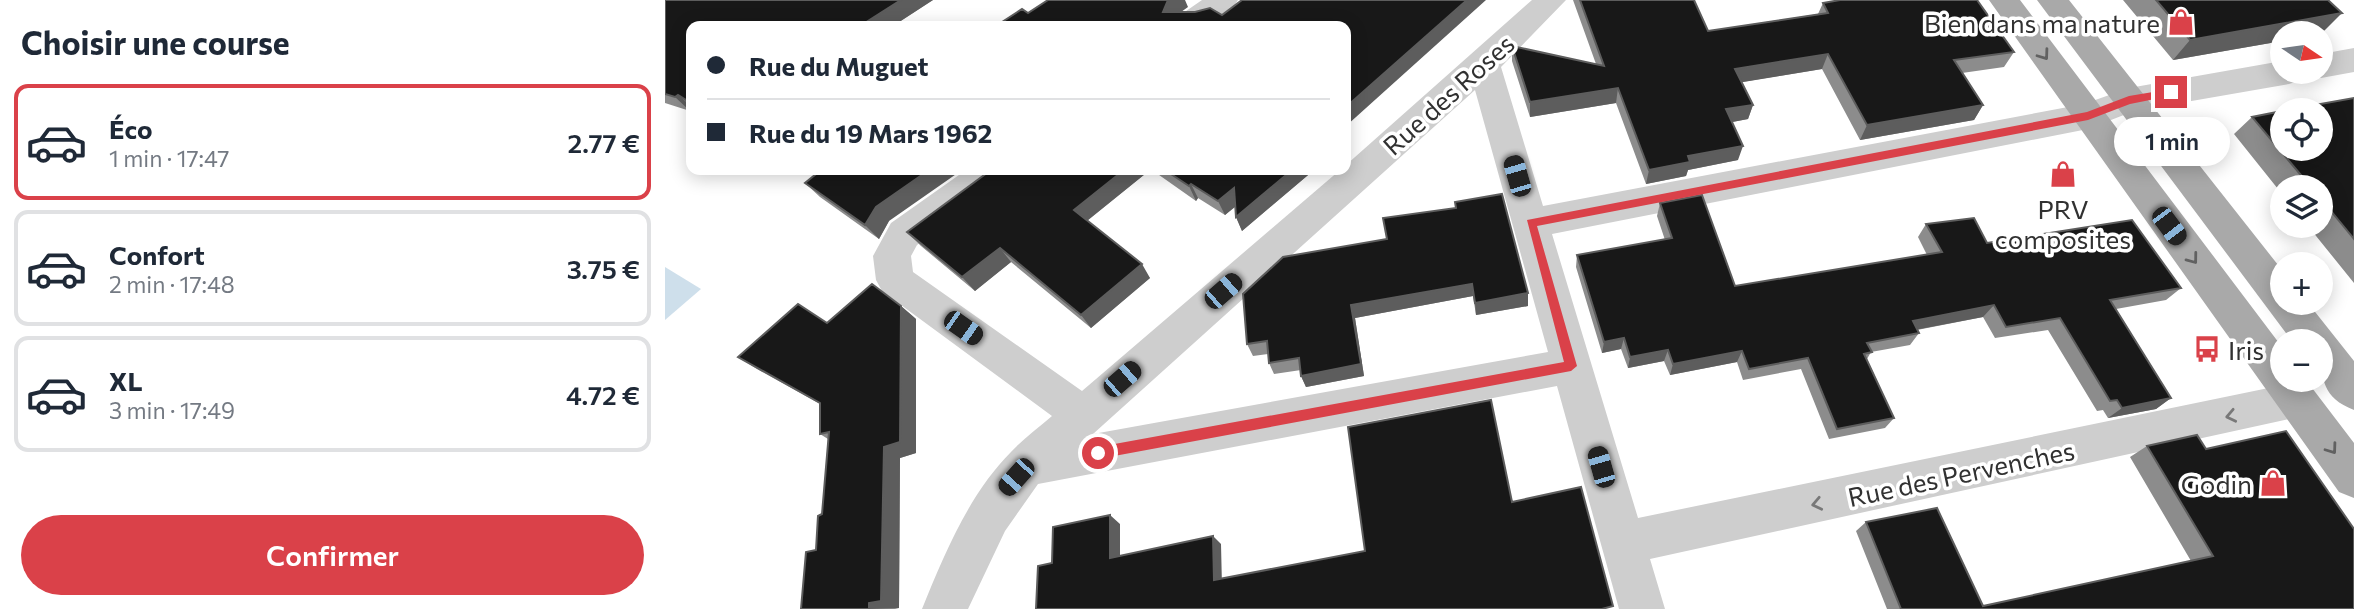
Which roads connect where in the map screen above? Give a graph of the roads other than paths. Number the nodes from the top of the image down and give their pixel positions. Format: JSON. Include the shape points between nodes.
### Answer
{"nodes":[{"id":1,"x":1551,"y":0,"type":"edge"},
{"id":2,"x":2004,"y":0,"type":"edge"},
{"id":3,"x":2052,"y":0,"type":"edge"},
{"id":4,"x":1217,"y":1,"type":"edge"},
{"id":5,"x":1193,"y":21,"type":"edge"},
{"id":6,"x":2354,"y":60,"type":"edge"},
{"id":7,"x":1484,"y":64,"type":"junction"},
{"id":8,"x":2333,"y":64,"type":"edge"},
{"id":9,"x":2270,"y":75,"type":"edge"},
{"id":10,"x":2129,"y":100,"type":"junction"},
{"id":11,"x":2088,"y":116,"type":"junction"},
{"id":12,"x":985,"y":175,"type":"edge"},
{"id":13,"x":1530,"y":223,"type":"junction"},
{"id":14,"x":2270,"y":284,"type":"edge"},
{"id":15,"x":2294,"y":315,"type":"edge"},
{"id":16,"x":2305,"y":329,"type":"edge"},
{"id":17,"x":2270,"y":364,"type":"edge"},
{"id":18,"x":2333,"y":365,"type":"edge"},
{"id":19,"x":1571,"y":366,"type":"junction"},
{"id":20,"x":2270,"y":391,"type":"edge"},
{"id":21,"x":2291,"y":392,"type":"edge"},
{"id":22,"x":2354,"y":392,"type":"edge"},
{"id":23,"x":1082,"y":414,"type":"junction"},
{"id":24,"x":1026,"y":466,"type":"junction"},
{"id":25,"x":2354,"y":478,"type":"edge"},
{"id":26,"x":1623,"y":543,"type":"junction"},
{"id":27,"x":945,"y":609,"type":"edge"},
{"id":28,"x":1642,"y":609,"type":"edge"}],
"edges":[{"from":1,"to":7,"type":"street","name":"Rue des Roses"},
{"from":2,"to":11,"type":"main road","one_way":true},
{"from":3,"to":10,"type":"main road"},
{"from":4,"to":5,"type":"street"},
{"from":6,"to":8,"type":"street"},
{"from":7,"to":13,"type":"street"},
{"from":7,"to":23,"type":"street","name":"Rue des Roses"},
{"from":9,"to":10,"type":"street"},
{"from":10,"to":11,"type":"street"},
{"from":10,"to":14,"type":"main road"},
{"from":11,"to":13,"type":"street"},
{"from":11,"to":17,"type":"main road","one_way":true},
{"from":12,"to":23,"type":"street","via":[[904,234],[892,256],[895,280]]},
{"from":13,"to":19,"type":"street"},
{"from":15,"to":16,"type":"main road"},
{"from":18,"to":22,"type":"main road"},
{"from":19,"to":24,"type":"street"},
{"from":19,"to":26,"type":"street"},
{"from":20,"to":26,"type":"street","name":"Rue des Pervenches","one_way":true},
{"from":21,"to":25,"type":"main road","one_way":true},
{"from":23,"to":24,"type":"street","name":"Rue des Roses"},
{"from":24,"to":27,"type":"street","name":"Rue des Roses","via":[[985,521]]},
{"from":26,"to":28,"type":"street"}]}
